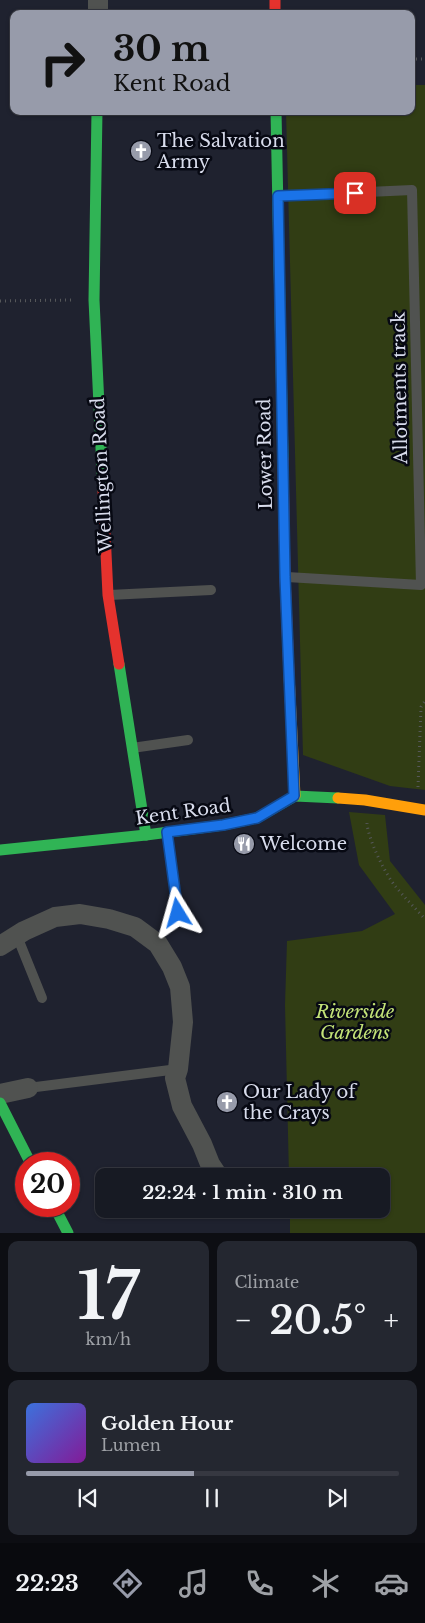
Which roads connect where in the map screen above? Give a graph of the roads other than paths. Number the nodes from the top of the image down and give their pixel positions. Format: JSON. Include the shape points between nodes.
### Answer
{"nodes":[{"id":1,"x":97,"y":115,"type":"edge"},
{"id":2,"x":276,"y":115,"type":"edge"},
{"id":3,"x":278,"y":196,"type":"junction"},
{"id":4,"x":285,"y":577,"type":"junction"},
{"id":5,"x":211,"y":590,"type":"dead end"},
{"id":6,"x":108,"y":595,"type":"junction"},
{"id":7,"x":188,"y":740,"type":"dead end"},
{"id":8,"x":132,"y":748,"type":"junction"},
{"id":9,"x":294,"y":796,"type":"junction"},
{"id":10,"x":421,"y":809,"type":"edge"},
{"id":11,"x":167,"y":832,"type":"junction"},
{"id":12,"x":146,"y":836,"type":"junction"},
{"id":13,"x":0,"y":850,"type":"edge"},
{"id":14,"x":178,"y":913,"type":"dead end"},
{"id":15,"x":8,"y":941,"type":"edge"},
{"id":16,"x":42,"y":998,"type":"dead end"},
{"id":17,"x":178,"y":1069,"type":"junction"},
{"id":18,"x":28,"y":1088,"type":"joint"},
{"id":19,"x":0,"y":1094,"type":"edge"},
{"id":20,"x":0,"y":1103,"type":"edge"},
{"id":21,"x":25,"y":1152,"type":"edge"},
{"id":22,"x":213,"y":1168,"type":"edge"},
{"id":23,"x":60,"y":1217,"type":"edge"},
{"id":24,"x":68,"y":1233,"type":"edge"}],
"edges":[{"from":1,"to":6,"type":"street","name":"Wellington Road","via":[[94,300]]},
{"from":2,"to":3,"type":"street","name":"Lower Road"},
{"from":3,"to":4,"type":"street","name":"Lower Road"},
{"from":3,"to":4,"type":"lane","name":"Allotments track","via":[[412,190],[421,585]]},
{"from":4,"to":9,"type":"street","name":"Lower Road"},
{"from":5,"to":6,"type":"lane"},
{"from":6,"to":8,"type":"street","name":"Wellington Road"},
{"from":7,"to":8,"type":"lane"},
{"from":8,"to":12,"type":"street","name":"Wellington Road"},
{"from":9,"to":10,"type":"street","via":[[365,800]]},
{"from":9,"to":11,"type":"street","name":"Kent Road","via":[[257,818]]},
{"from":11,"to":12,"type":"street","name":"Kent Road"},
{"from":11,"to":14,"type":"lane"},
{"from":12,"to":13,"type":"street","name":"Kent Road"},
{"from":15,"to":16,"type":"lane"},
{"from":15,"to":17,"type":"street","via":[[55,917],[80,914],[135,927],[158,944],[180,987],[183,1022]]},
{"from":17,"to":18,"type":"lane"},
{"from":17,"to":22,"type":"street","via":[[175,1078],[182,1106]]},
{"from":18,"to":19,"type":"street"},
{"from":20,"to":21,"type":"street"},
{"from":23,"to":24,"type":"street"}]}
